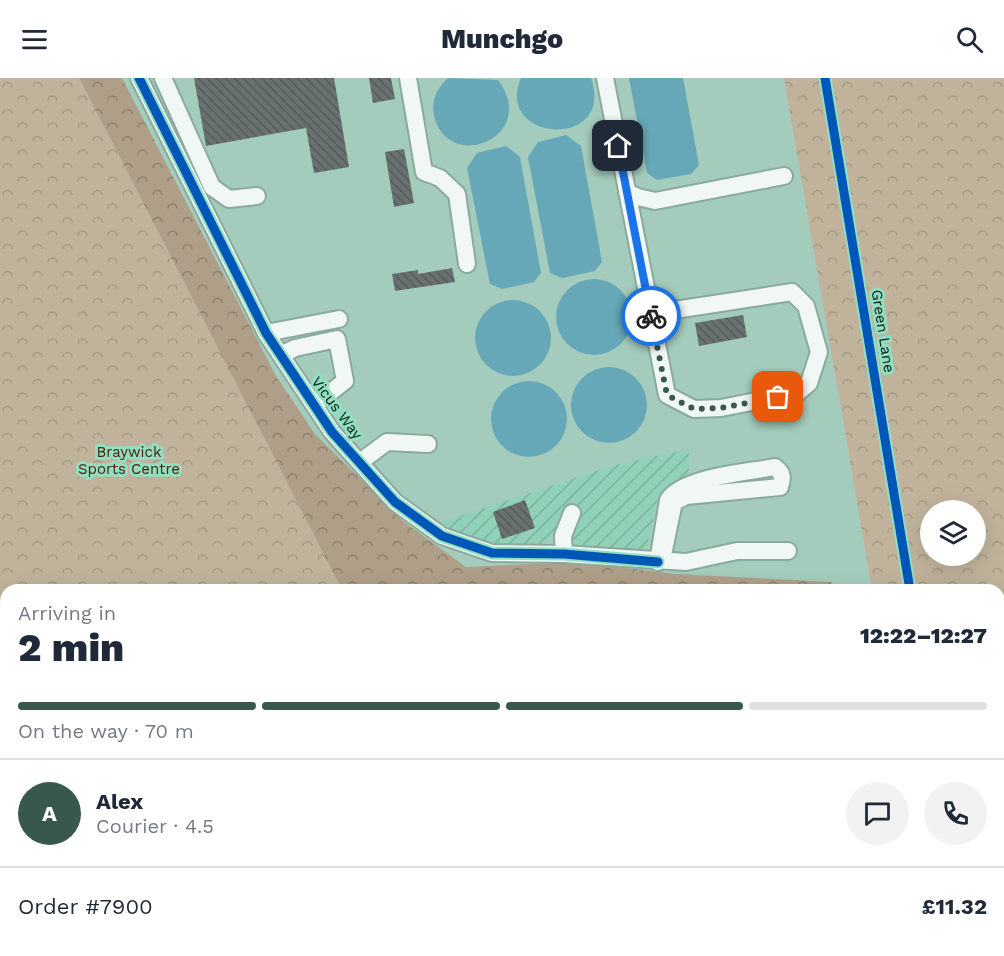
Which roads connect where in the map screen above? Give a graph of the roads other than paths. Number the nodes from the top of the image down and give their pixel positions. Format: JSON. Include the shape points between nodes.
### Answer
{"nodes":[{"id":1,"x":140,"y":78,"type":"edge"},
{"id":2,"x":163,"y":78,"type":"edge"},
{"id":3,"x":408,"y":78,"type":"edge"},
{"id":4,"x":605,"y":78,"type":"edge"},
{"id":5,"x":784,"y":176,"type":"dead end"},
{"id":6,"x":627,"y":192,"type":"junction"},
{"id":7,"x":257,"y":196,"type":"dead end"},
{"id":8,"x":467,"y":264,"type":"dead end"},
{"id":9,"x":649,"y":303,"type":"junction"},
{"id":10,"x":339,"y":319,"type":"dead end"},
{"id":11,"x":266,"y":333,"type":"junction"},
{"id":12,"x":281,"y":356,"type":"junction"},
{"id":13,"x":314,"y":405,"type":"junction"},
{"id":14,"x":428,"y":444,"type":"dead end"},
{"id":15,"x":360,"y":462,"type":"junction"},
{"id":16,"x":572,"y":513,"type":"dead end"},
{"id":17,"x":788,"y":552,"type":"dead end"},
{"id":18,"x":564,"y":554,"type":"junction"},
{"id":19,"x":658,"y":562,"type":"junction"}],
"edges":[{"from":1,"to":11,"type":"street","name":"Vicus Way"},
{"from":2,"to":7,"type":"street","via":[[212,187],[229,199]]},
{"from":3,"to":8,"type":"street","via":[[424,172],[440,178],[457,194]]},
{"from":4,"to":6,"type":"street"},
{"from":5,"to":6,"type":"street","via":[[655,201]]},
{"from":6,"to":9,"type":"street"},
{"from":9,"to":9,"type":"street","via":[[667,395],[680,403],[694,409],[721,408],[797,393],[809,383],[819,351],[806,306],[792,292],[668,311]]},
{"from":10,"to":11,"type":"street"},
{"from":11,"to":12,"type":"street","name":"Vicus Way"},
{"from":12,"to":13,"type":"street","name":"Vicus Way"},
{"from":12,"to":13,"type":"street","via":[[295,348],[337,339],[345,381]]},
{"from":13,"to":15,"type":"street","name":"Vicus Way"},
{"from":14,"to":15,"type":"street","via":[[387,442]]},
{"from":15,"to":18,"type":"street","name":"Vicus Way","via":[[395,502],[442,536],[492,553]]},
{"from":16,"to":18,"type":"street","via":[[563,536]]},
{"from":17,"to":19,"type":"street","name":"Vicus Way","via":[[737,552],[686,562]]},
{"from":18,"to":19,"type":"street","name":"Vicus Way"},
{"from":19,"to":19,"type":"street","via":[[668,500],[680,487],[775,467],[781,471],[780,487],[686,496],[674,502]]}]}
